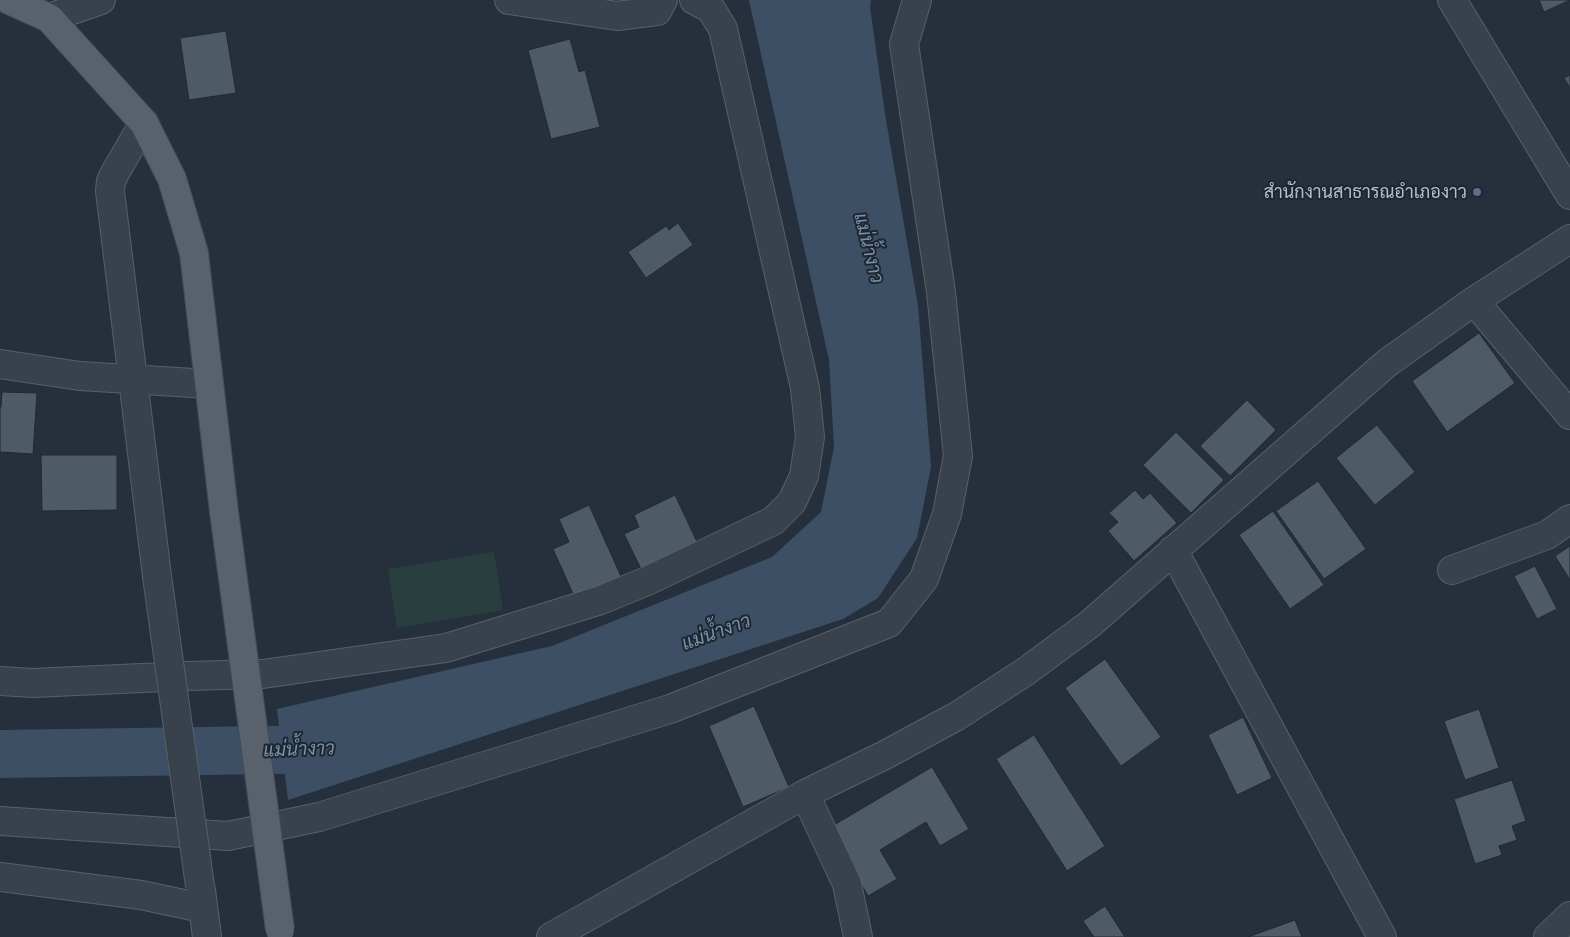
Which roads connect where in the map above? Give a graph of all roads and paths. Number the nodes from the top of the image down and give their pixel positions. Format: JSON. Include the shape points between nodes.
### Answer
{"nodes":[{"id":1,"x":8,"y":0,"type":"edge"},
{"id":2,"x":101,"y":0,"type":"edge"},
{"id":3,"x":508,"y":0,"type":"edge"},
{"id":4,"x":664,"y":0,"type":"edge"},
{"id":5,"x":694,"y":0,"type":"edge"},
{"id":6,"x":917,"y":0,"type":"edge"},
{"id":7,"x":1452,"y":0,"type":"edge"},
{"id":8,"x":49,"y":18,"type":"junction"},
{"id":9,"x":144,"y":122,"type":"junction"},
{"id":10,"x":1570,"y":195,"type":"edge"},
{"id":11,"x":1570,"y":239,"type":"edge"},
{"id":12,"x":1474,"y":300,"type":"junction"},
{"id":13,"x":0,"y":364,"type":"edge"},
{"id":14,"x":135,"y":380,"type":"junction"},
{"id":15,"x":209,"y":384,"type":"junction"},
{"id":16,"x":1570,"y":415,"type":"edge"},
{"id":17,"x":1570,"y":519,"type":"edge"},
{"id":18,"x":1173,"y":550,"type":"junction"},
{"id":19,"x":1452,"y":570,"type":"dead end"},
{"id":20,"x":0,"y":681,"type":"edge"},
{"id":21,"x":805,"y":794,"type":"junction"},
{"id":22,"x":0,"y":821,"type":"edge"},
{"id":23,"x":0,"y":876,"type":"edge"},
{"id":24,"x":201,"y":897,"type":"junction"},
{"id":25,"x":1570,"y":916,"type":"edge"},
{"id":26,"x":280,"y":933,"type":"edge"},
{"id":27,"x":207,"y":937,"type":"edge"},
{"id":28,"x":551,"y":937,"type":"edge"},
{"id":29,"x":858,"y":937,"type":"edge"},
{"id":30,"x":1382,"y":937,"type":"edge"},
{"id":31,"x":1548,"y":937,"type":"edge"}],
"edges":[{"from":1,"to":8,"type":"main road"},
{"from":2,"to":8,"type":"street"},
{"from":3,"to":4,"type":"street","via":[[617,16],[656,11]]},
{"from":5,"to":20,"type":"street","via":[[711,9],[723,30],[805,388],[810,437],[804,476],[792,502],[773,521],[601,600],[446,648],[263,674],[33,683]]},
{"from":6,"to":22,"type":"street","via":[[904,44],[941,292],[958,456],[947,514],[924,579],[889,623],[670,709],[319,817],[228,836]]},
{"from":7,"to":10,"type":"street"},
{"from":8,"to":9,"type":"main road"},
{"from":9,"to":14,"type":"street","via":[[116,171],[110,190]]},
{"from":9,"to":15,"type":"main road","via":[[172,179],[194,253]]},
{"from":11,"to":12,"type":"street"},
{"from":12,"to":16,"type":"street"},
{"from":12,"to":18,"type":"street","via":[[1387,363]]},
{"from":13,"to":14,"type":"street","via":[[80,376]]},
{"from":14,"to":15,"type":"street"},
{"from":14,"to":24,"type":"street","bridge":true,"via":[[157,576]]},
{"from":15,"to":26,"type":"main road","bridge":true},
{"from":17,"to":19,"type":"street","via":[[1547,534]]},
{"from":18,"to":21,"type":"street","via":[[1090,624],[1025,672],[957,716],[885,756]]},
{"from":18,"to":30,"type":"street"},
{"from":21,"to":28,"type":"street"},
{"from":21,"to":29,"type":"street","via":[[847,884]]},
{"from":23,"to":24,"type":"street","via":[[141,895]]},
{"from":24,"to":27,"type":"street"},
{"from":25,"to":31,"type":"street"}]}
